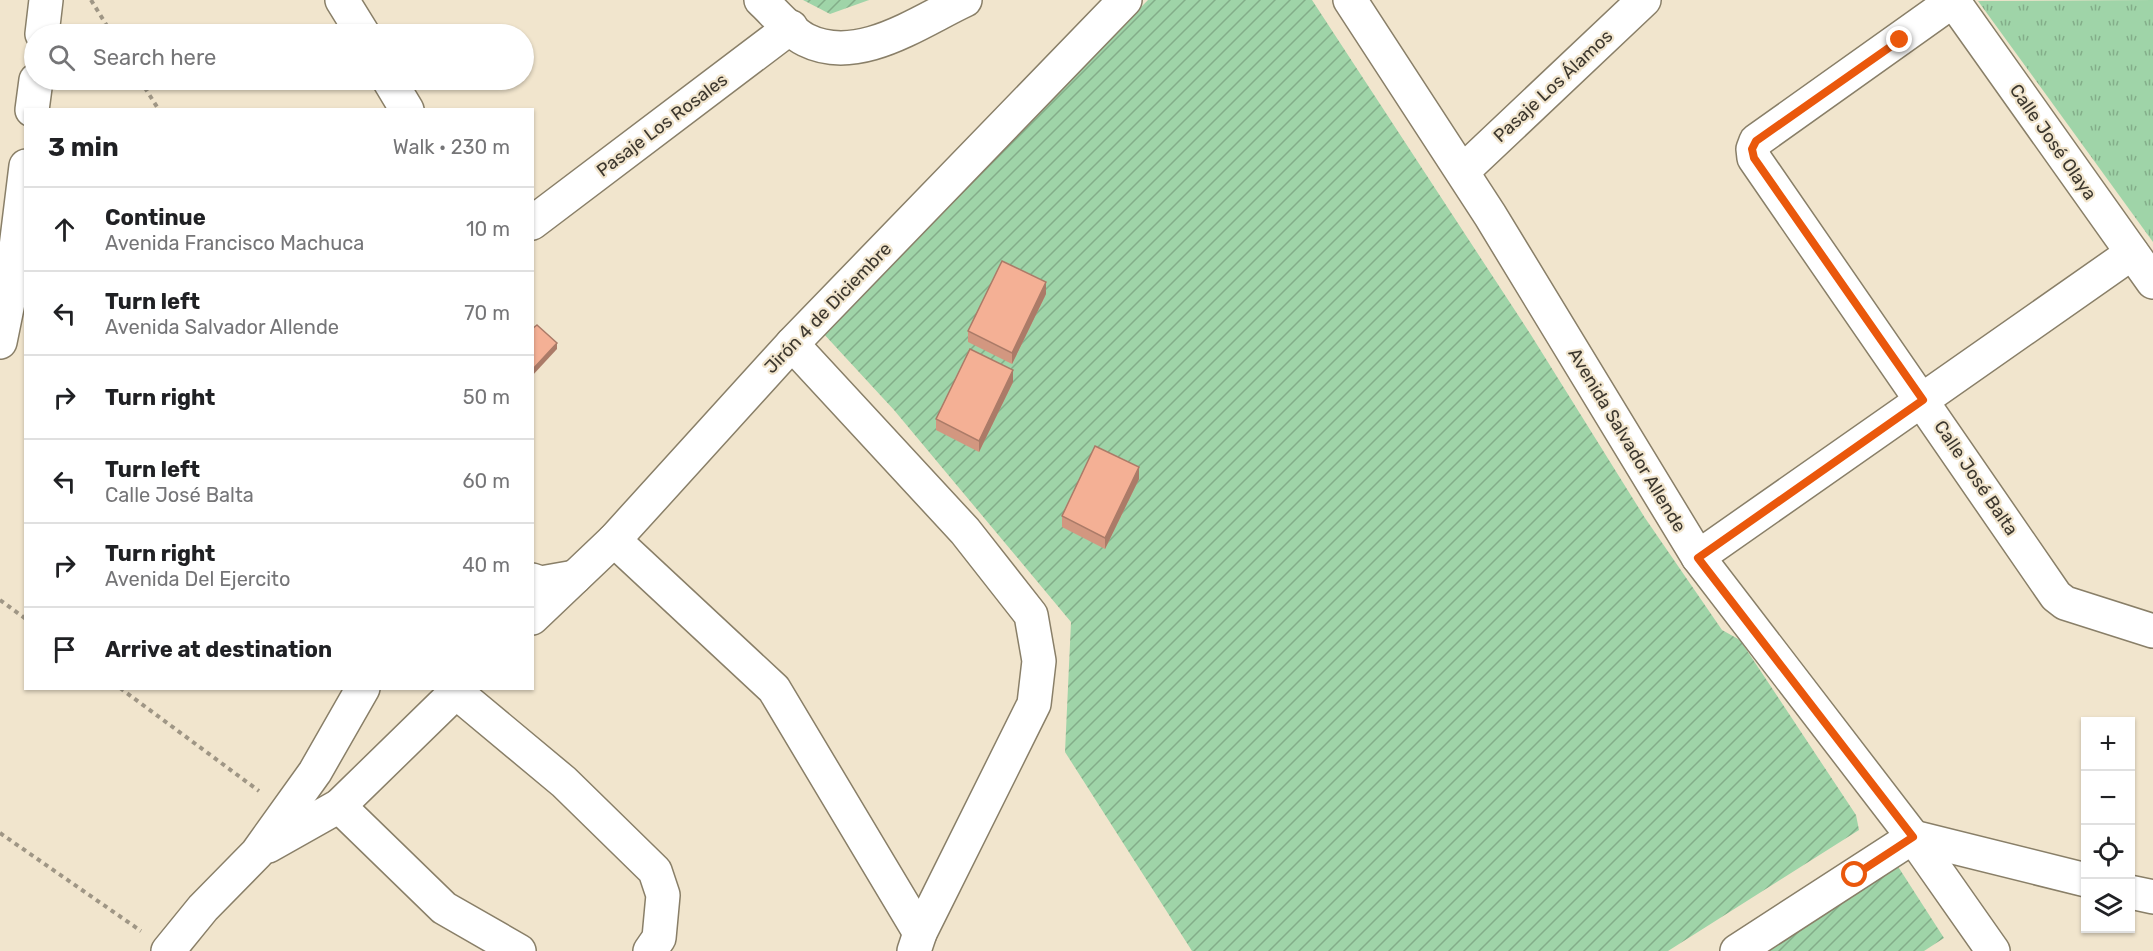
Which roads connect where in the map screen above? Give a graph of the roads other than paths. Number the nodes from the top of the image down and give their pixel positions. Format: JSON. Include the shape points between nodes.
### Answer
{"nodes":[{"id":1,"x":46,"y":0,"type":"edge"},
{"id":2,"x":342,"y":0,"type":"edge"},
{"id":3,"x":761,"y":0,"type":"edge"},
{"id":4,"x":965,"y":0,"type":"edge"},
{"id":5,"x":1125,"y":0,"type":"edge"},
{"id":6,"x":1350,"y":0,"type":"edge"},
{"id":7,"x":1644,"y":0,"type":"edge"},
{"id":8,"x":1954,"y":1,"type":"edge"},
{"id":9,"x":43,"y":24,"type":"edge"},
{"id":10,"x":357,"y":24,"type":"edge"},
{"id":11,"x":791,"y":27,"type":"junction"},
{"id":12,"x":35,"y":90,"type":"edge"},
{"id":13,"x":395,"y":90,"type":"edge"},
{"id":14,"x":32,"y":108,"type":"edge"},
{"id":15,"x":406,"y":108,"type":"edge"},
{"id":16,"x":1463,"y":171,"type":"junction"},
{"id":17,"x":24,"y":182,"type":"edge"},
{"id":18,"x":534,"y":221,"type":"edge"},
{"id":19,"x":2132,"y":253,"type":"junction"},
{"id":20,"x":2153,"y":282,"type":"edge"},
{"id":21,"x":0,"y":342,"type":"edge"},
{"id":22,"x":792,"y":344,"type":"junction"},
{"id":23,"x":1923,"y":400,"type":"junction"},
{"id":24,"x":614,"y":540,"type":"junction"},
{"id":25,"x":1698,"y":558,"type":"junction"},
{"id":26,"x":575,"y":577,"type":"junction"},
{"id":27,"x":534,"y":581,"type":"edge"},
{"id":28,"x":534,"y":616,"type":"edge"},
{"id":29,"x":2153,"y":631,"type":"edge"},
{"id":30,"x":362,"y":690,"type":"edge"},
{"id":31,"x":458,"y":690,"type":"edge"},
{"id":32,"x":339,"y":806,"type":"junction"},
{"id":33,"x":1913,"y":837,"type":"junction"},
{"id":34,"x":257,"y":853,"type":"junction"},
{"id":35,"x":2081,"y":879,"type":"edge"},
{"id":36,"x":2135,"y":893,"type":"edge"},
{"id":37,"x":2153,"y":897,"type":"edge"},
{"id":38,"x":917,"y":942,"type":"edge"},
{"id":39,"x":168,"y":951,"type":"edge"},
{"id":40,"x":519,"y":951,"type":"edge"},
{"id":41,"x":650,"y":951,"type":"edge"},
{"id":42,"x":1737,"y":951,"type":"edge"},
{"id":43,"x":1993,"y":951,"type":"edge"}],
"edges":[{"from":1,"to":9,"type":"street"},
{"from":2,"to":10,"type":"street"},
{"from":3,"to":11,"type":"street"},
{"from":4,"to":11,"type":"street","via":[[869,45],[837,48],[805,39]]},
{"from":5,"to":22,"type":"street","name":"Jirón 4 de Diciembre"},
{"from":6,"to":16,"type":"street","name":"Avenida Salvador Allende"},
{"from":7,"to":16,"type":"street","name":"Pasaje Los Álamos"},
{"from":8,"to":19,"type":"street","name":"Calle José Olaya"},
{"from":8,"to":23,"type":"street","name":"Calle José Balta","via":[[1756,141],[1752,149],[1754,158]]},
{"from":11,"to":18,"type":"street","name":"Pasaje Los Rosales"},
{"from":12,"to":14,"type":"street"},
{"from":13,"to":15,"type":"street"},
{"from":16,"to":25,"type":"street","name":"Avenida Salvador Allende"},
{"from":17,"to":21,"type":"street"},
{"from":19,"to":20,"type":"street","name":"Calle José Olaya"},
{"from":19,"to":23,"type":"street"},
{"from":22,"to":24,"type":"street","name":"Jirón 4 de Diciembre"},
{"from":22,"to":38,"type":"street","via":[[965,531],[1031,615],[1040,661],[1034,704]]},
{"from":23,"to":25,"type":"street"},
{"from":23,"to":29,"type":"street","name":"Calle José Balta","via":[[2056,596],[2065,603]]},
{"from":24,"to":26,"type":"street","name":"Jirón 4 de Diciembre"},
{"from":24,"to":38,"type":"street","via":[[774,688]]},
{"from":25,"to":33,"type":"street","name":"Avenida Salvador Allende"},
{"from":26,"to":27,"type":"street"},
{"from":26,"to":28,"type":"street","name":"Jirón 4 de Diciembre"},
{"from":30,"to":34,"type":"street","via":[[315,772]]},
{"from":31,"to":32,"type":"street"},
{"from":31,"to":41,"type":"street","via":[[564,782],[654,871],[663,895],[659,938]]},
{"from":32,"to":34,"type":"street"},
{"from":32,"to":40,"type":"street","via":[[444,908]]},
{"from":33,"to":35,"type":"street"},
{"from":33,"to":42,"type":"street"},
{"from":33,"to":43,"type":"street","name":"Avenida Salvador Allende"},
{"from":34,"to":39,"type":"street","via":[[202,908]]},
{"from":36,"to":37,"type":"street"}]}
